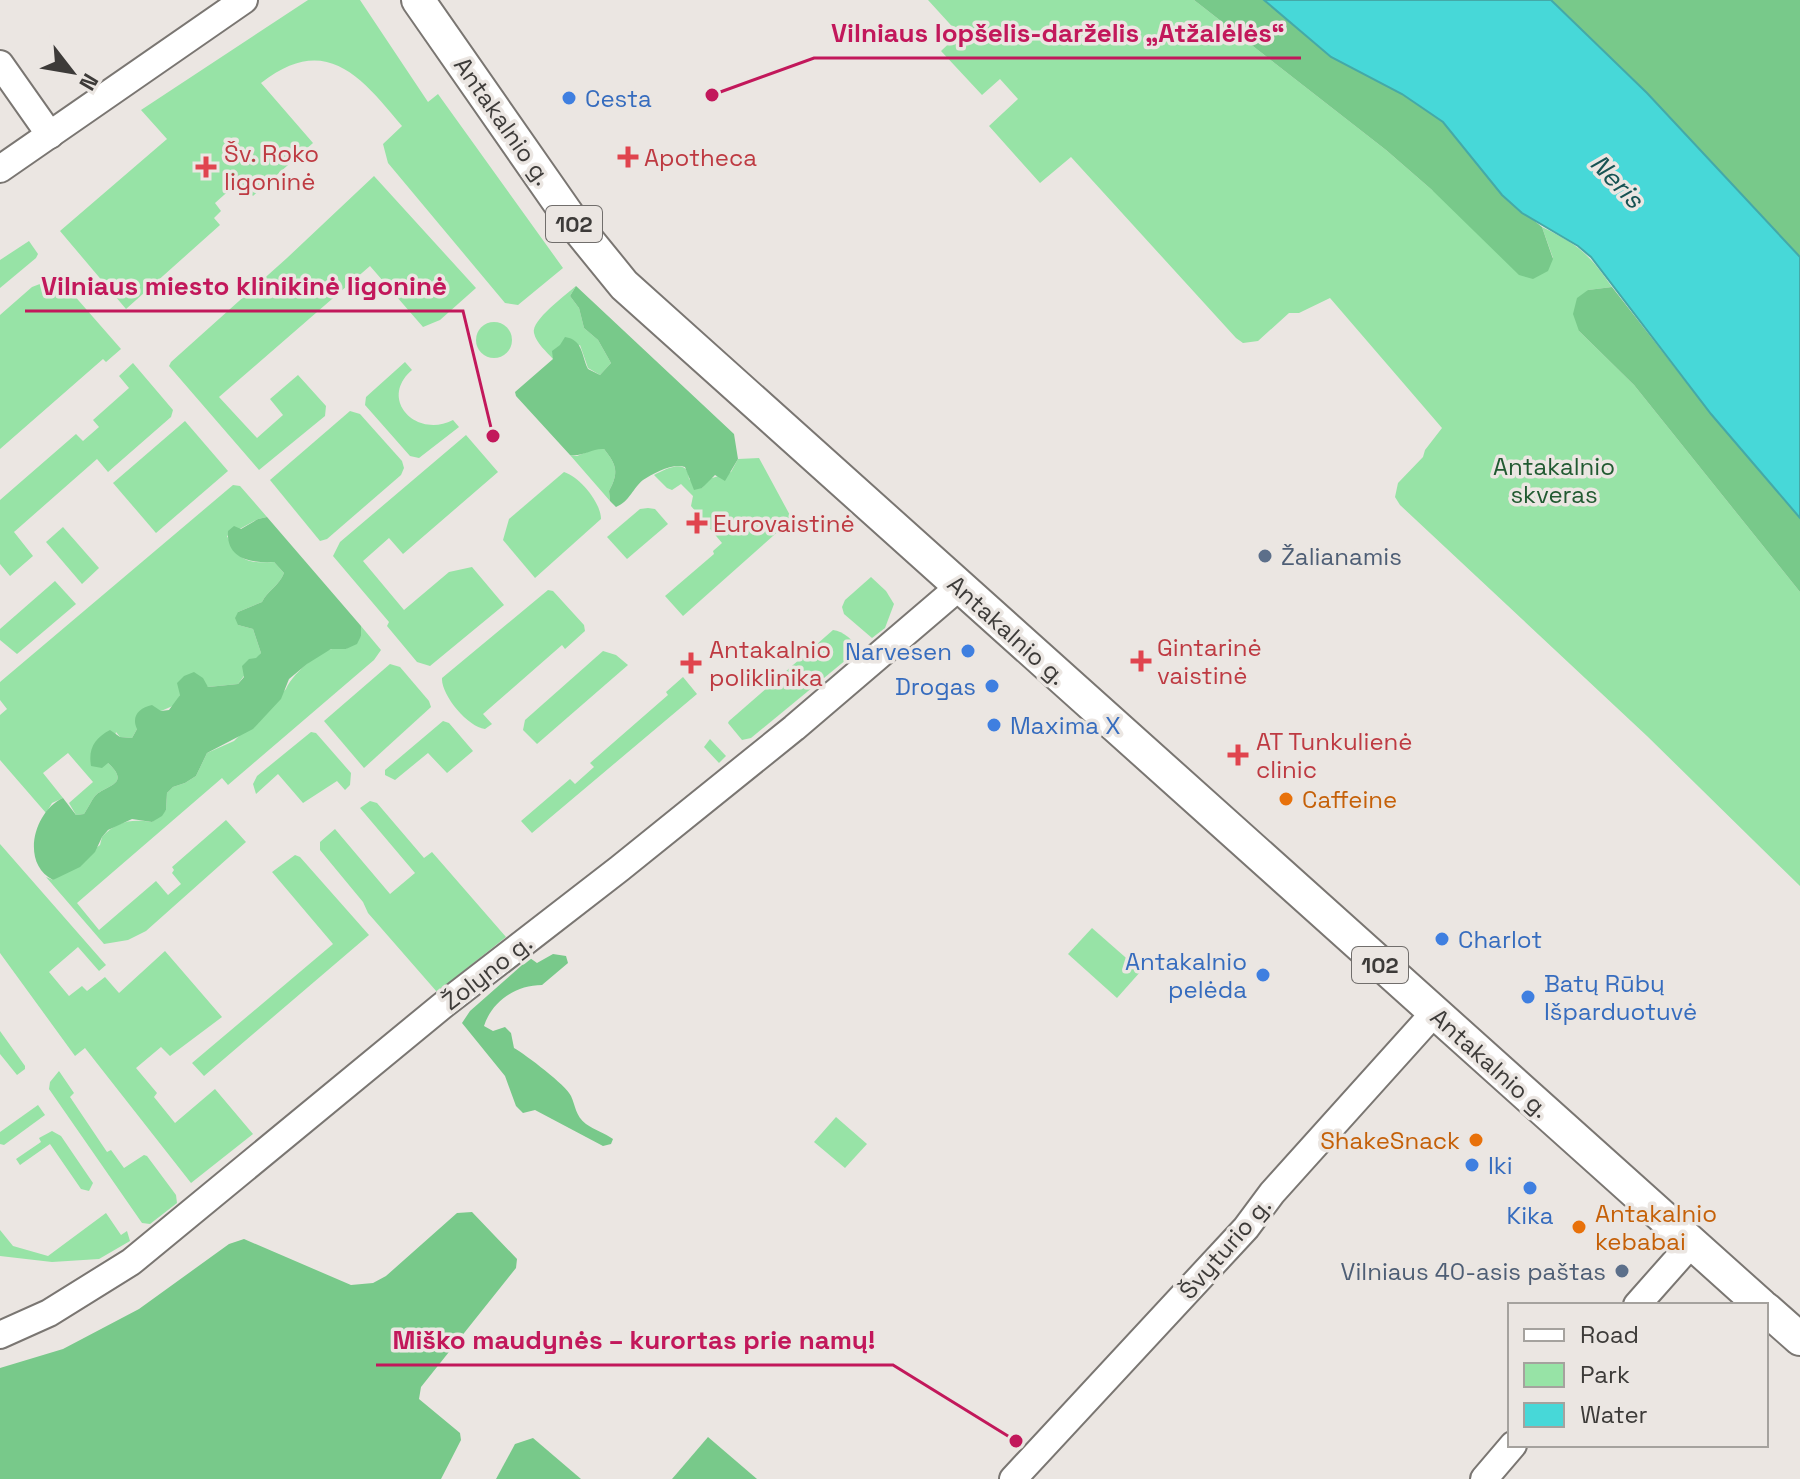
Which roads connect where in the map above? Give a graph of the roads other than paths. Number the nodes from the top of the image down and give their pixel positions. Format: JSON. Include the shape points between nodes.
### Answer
{"nodes":[{"id":1,"x":244,"y":0,"type":"edge"},
{"id":2,"x":418,"y":0,"type":"edge"},
{"id":3,"x":0,"y":64,"type":"edge"},
{"id":4,"x":50,"y":135,"type":"junction"},
{"id":5,"x":0,"y":169,"type":"edge"},
{"id":6,"x":959,"y":587,"type":"junction"},
{"id":7,"x":1434,"y":1013,"type":"junction"},
{"id":8,"x":1691,"y":1244,"type":"junction"},
{"id":9,"x":1639,"y":1303,"type":"edge"},
{"id":10,"x":1759,"y":1303,"type":"edge"},
{"id":11,"x":1768,"y":1311,"type":"edge"},
{"id":12,"x":0,"y":1335,"type":"edge"},
{"id":13,"x":1800,"y":1339,"type":"edge"},
{"id":14,"x":1511,"y":1447,"type":"edge"},
{"id":15,"x":1013,"y":1479,"type":"edge"},
{"id":16,"x":1484,"y":1479,"type":"edge"}],
"edges":[{"from":1,"to":4,"type":"street"},
{"from":2,"to":6,"type":"main road","name":"Antakalnio g.","number":"102","via":[[572,221],[624,285]]},
{"from":3,"to":4,"type":"street"},
{"from":4,"to":5,"type":"street"},
{"from":6,"to":7,"type":"main road","name":"Antakalnio g.","number":"102"},
{"from":6,"to":12,"type":"street","name":"Žolyno g.","via":[[782,737],[442,1006],[151,1247],[90,1290]]},
{"from":7,"to":8,"type":"main road","name":"Antakalnio g.","number":"102"},
{"from":7,"to":15,"type":"street","name":"Švyturio g.","via":[[1246,1228]]},
{"from":8,"to":9,"type":"street"},
{"from":8,"to":10,"type":"main road","name":"Antakalnio g.","number":"102"},
{"from":11,"to":13,"type":"main road"},
{"from":14,"to":16,"type":"street"}]}
